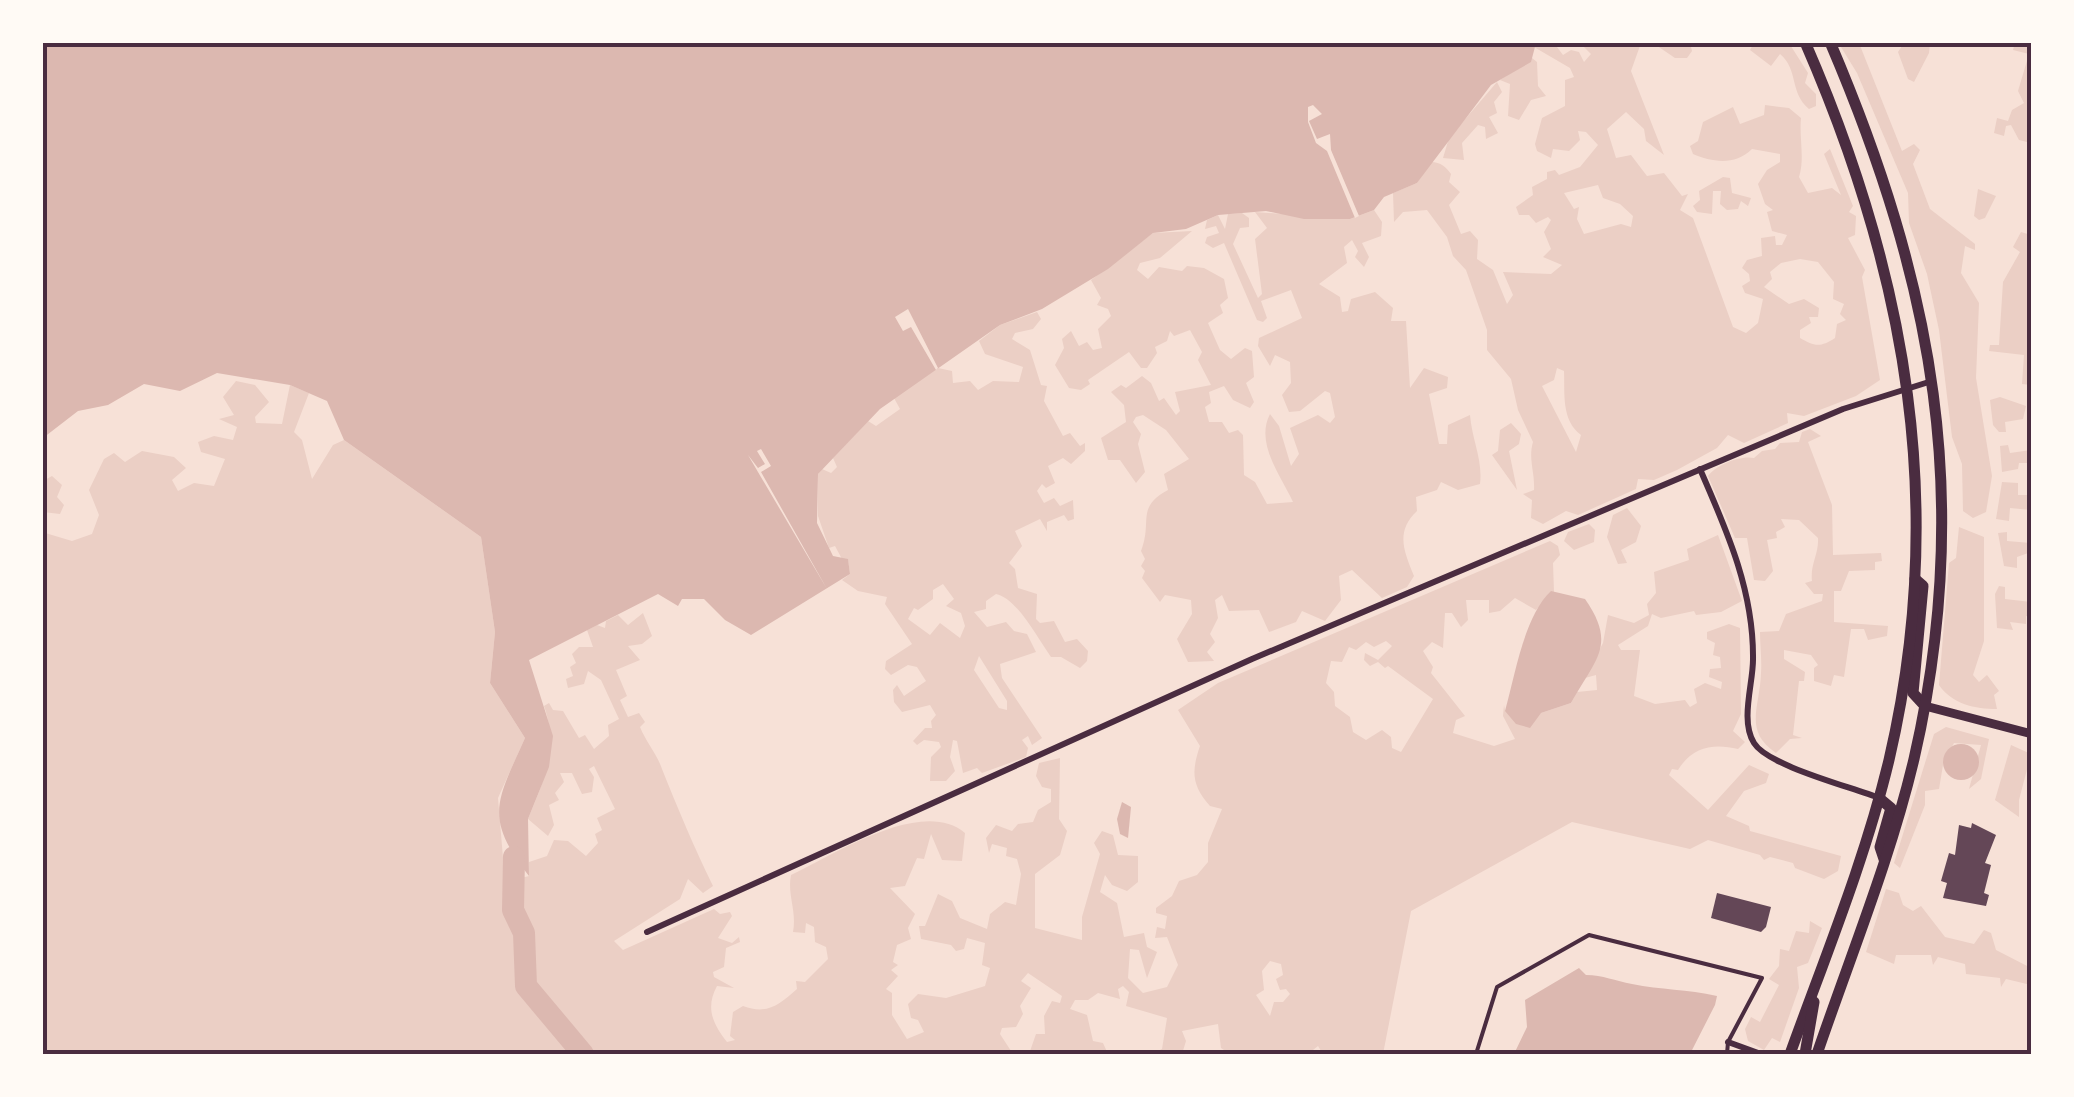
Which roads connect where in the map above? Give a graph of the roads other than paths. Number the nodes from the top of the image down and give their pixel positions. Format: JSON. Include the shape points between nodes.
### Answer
{"nodes":[{"id":1,"x":1805,"y":42,"type":"edge"},
{"id":2,"x":1830,"y":42,"type":"edge"},
{"id":3,"x":1932,"y":381,"type":"junction"},
{"id":4,"x":1908,"y":387,"type":"junction"},
{"id":5,"x":1700,"y":469,"type":"junction"},
{"id":6,"x":1915,"y":578,"type":"junction"},
{"id":7,"x":1925,"y":706,"type":"junction"},
{"id":8,"x":2032,"y":734,"type":"edge"},
{"id":9,"x":1880,"y":798,"type":"junction"},
{"id":10,"x":1884,"y":860,"type":"junction"},
{"id":11,"x":648,"y":932,"type":"dead end"},
{"id":12,"x":1816,"y":982,"type":"junction"},
{"id":13,"x":1728,"y":1042,"type":"junction"},
{"id":14,"x":1476,"y":1054,"type":"edge"},
{"id":15,"x":1727,"y":1054,"type":"edge"},
{"id":16,"x":1760,"y":1054,"type":"edge"},
{"id":17,"x":1790,"y":1054,"type":"edge"},
{"id":18,"x":1805,"y":1054,"type":"edge"},
{"id":19,"x":1817,"y":1054,"type":"edge"}],
"edges":[{"from":1,"to":4,"type":"main road","via":[[1880,243]]},
{"from":2,"to":3,"type":"main road","via":[[1903,236]]},
{"from":3,"to":4,"type":"street"},
{"from":3,"to":7,"type":"main road","via":[[1941,529]]},
{"from":4,"to":5,"type":"street"},
{"from":4,"to":6,"type":"main road"},
{"from":5,"to":9,"type":"street","via":[[1748,596],[1754,744],[1772,758]]},
{"from":5,"to":11,"type":"street","via":[[1264,654]]},
{"from":6,"to":7,"type":"main road","via":[[1923,586],[1913,693]]},
{"from":6,"to":9,"type":"main road","via":[[1904,684]]},
{"from":7,"to":8,"type":"street"},
{"from":7,"to":10,"type":"main road"},
{"from":9,"to":10,"type":"main road","via":[[1891,808],[1880,847]]},
{"from":9,"to":12,"type":"main road"},
{"from":10,"to":19,"type":"main road"},
{"from":12,"to":17,"type":"main road"},
{"from":12,"to":18,"type":"main road"},
{"from":13,"to":14,"type":"lane","via":[[1762,978],[1588,936],[1497,988]]},
{"from":13,"to":15,"type":"lane"},
{"from":13,"to":16,"type":"street"}]}
